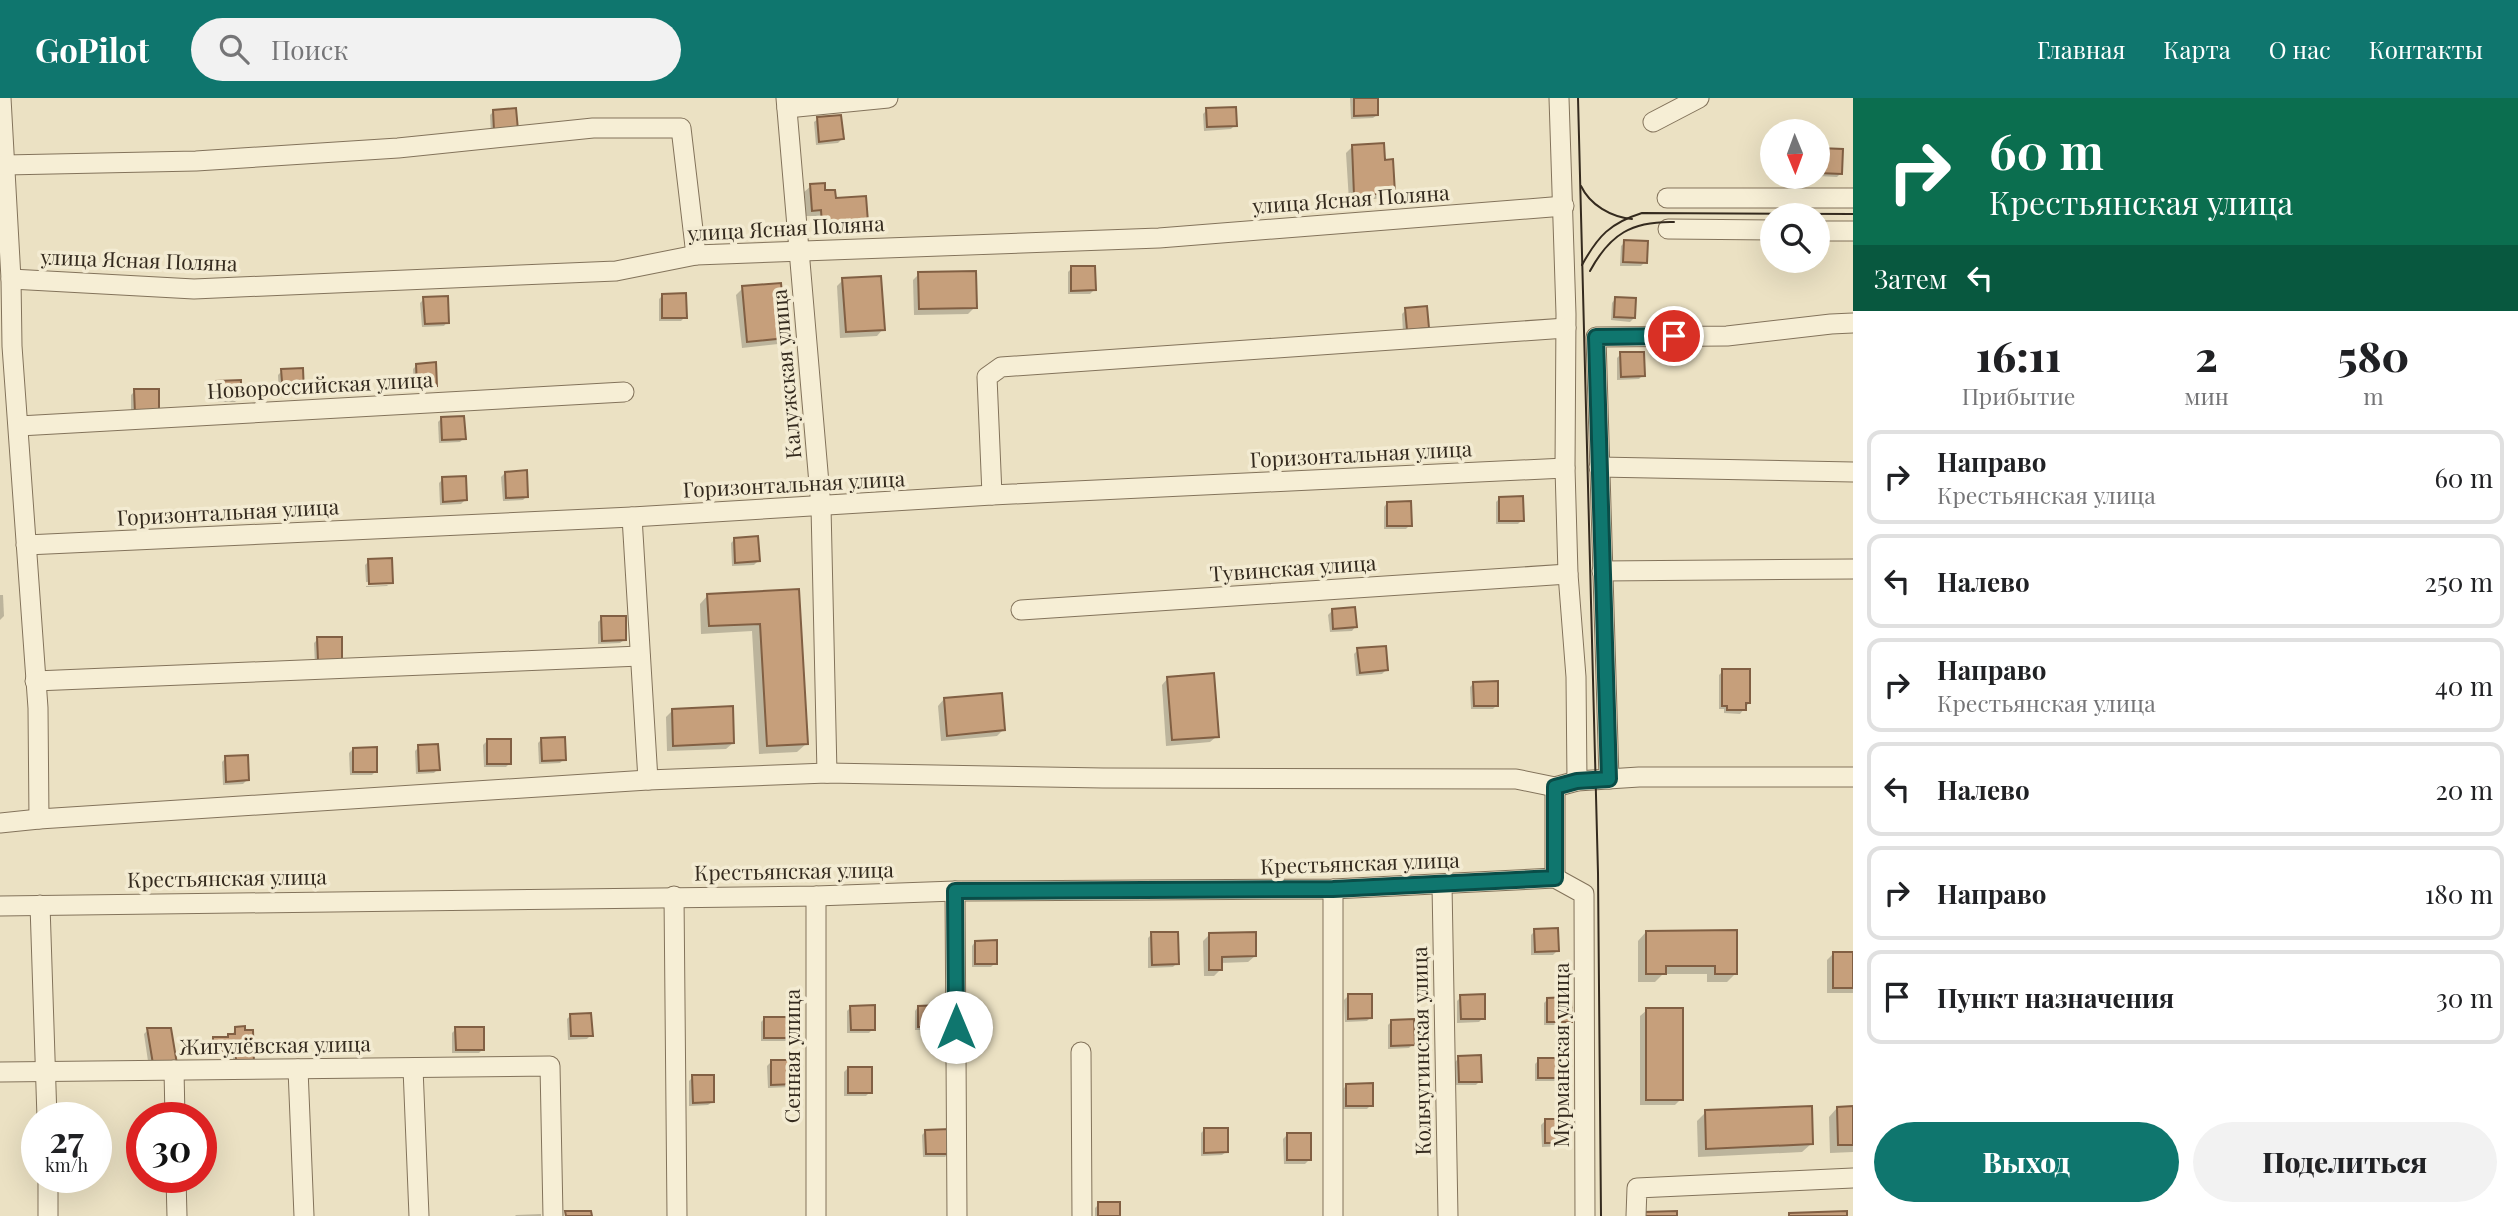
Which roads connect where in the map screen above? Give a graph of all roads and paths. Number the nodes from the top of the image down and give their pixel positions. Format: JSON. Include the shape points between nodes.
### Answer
{"nodes":[{"id":1,"x":1,"y":98,"type":"edge"},
{"id":2,"x":888,"y":98,"type":"edge"},
{"id":3,"x":1559,"y":98,"type":"edge"},
{"id":4,"x":1699,"y":98,"type":"edge"},
{"id":5,"x":787,"y":103,"type":"edge"},
{"id":6,"x":1654,"y":122,"type":"dead end"},
{"id":7,"x":5,"y":165,"type":"junction"},
{"id":8,"x":1667,"y":198,"type":"dead end"},
{"id":9,"x":1853,"y":198,"type":"edge"},
{"id":10,"x":1564,"y":206,"type":"junction"},
{"id":11,"x":1668,"y":229,"type":"dead end"},
{"id":12,"x":1760,"y":230,"type":"edge"},
{"id":13,"x":1830,"y":231,"type":"edge"},
{"id":14,"x":1853,"y":231,"type":"edge"},
{"id":15,"x":801,"y":250,"type":"junction"},
{"id":16,"x":696,"y":255,"type":"junction"},
{"id":17,"x":11,"y":279,"type":"junction"},
{"id":18,"x":1853,"y":323,"type":"edge"},
{"id":19,"x":1566,"y":328,"type":"junction"},
{"id":20,"x":624,"y":391,"type":"dead end"},
{"id":21,"x":19,"y":426,"type":"junction"},
{"id":22,"x":1599,"y":467,"type":"junction"},
{"id":23,"x":1565,"y":468,"type":"junction"},
{"id":24,"x":1853,"y":472,"type":"edge"},
{"id":25,"x":992,"y":495,"type":"junction"},
{"id":26,"x":821,"y":507,"type":"junction"},
{"id":27,"x":632,"y":517,"type":"junction"},
{"id":28,"x":26,"y":545,"type":"junction"},
{"id":29,"x":1853,"y":569,"type":"edge"},
{"id":30,"x":1602,"y":571,"type":"junction"},
{"id":31,"x":1568,"y":574,"type":"junction"},
{"id":32,"x":1021,"y":610,"type":"dead end"},
{"id":33,"x":640,"y":656,"type":"junction"},
{"id":34,"x":35,"y":681,"type":"junction"},
{"id":35,"x":827,"y":774,"type":"junction"},
{"id":36,"x":1853,"y":777,"type":"edge"},
{"id":37,"x":1609,"y":779,"type":"junction"},
{"id":38,"x":648,"y":780,"type":"junction"},
{"id":39,"x":1577,"y":781,"type":"junction"},
{"id":40,"x":1555,"y":787,"type":"junction"},
{"id":41,"x":39,"y":818,"type":"junction"},
{"id":42,"x":0,"y":823,"type":"edge"},
{"id":43,"x":1555,"y":878,"type":"junction"},
{"id":44,"x":1442,"y":885,"type":"junction"},
{"id":45,"x":1333,"y":889,"type":"junction"},
{"id":46,"x":955,"y":891,"type":"junction"},
{"id":47,"x":674,"y":896,"type":"junction"},
{"id":48,"x":816,"y":896,"type":"junction"},
{"id":49,"x":40,"y":905,"type":"junction"},
{"id":50,"x":0,"y":906,"type":"edge"},
{"id":51,"x":1081,"y":1052,"type":"dead end"},
{"id":52,"x":413,"y":1068,"type":"junction"},
{"id":53,"x":298,"y":1069,"type":"junction"},
{"id":54,"x":174,"y":1070,"type":"junction"},
{"id":55,"x":0,"y":1072,"type":"edge"},
{"id":56,"x":47,"y":1072,"type":"junction"},
{"id":57,"x":47,"y":1102,"type":"edge"},
{"id":58,"x":175,"y":1102,"type":"edge"},
{"id":59,"x":1853,"y":1178,"type":"edge"},
{"id":60,"x":48,"y":1193,"type":"edge"},
{"id":61,"x":176,"y":1193,"type":"edge"},
{"id":62,"x":48,"y":1216,"type":"edge"},
{"id":63,"x":177,"y":1216,"type":"edge"},
{"id":64,"x":304,"y":1216,"type":"edge"},
{"id":65,"x":419,"y":1216,"type":"edge"},
{"id":66,"x":553,"y":1216,"type":"edge"},
{"id":67,"x":677,"y":1216,"type":"edge"},
{"id":68,"x":816,"y":1216,"type":"edge"},
{"id":69,"x":957,"y":1216,"type":"edge"},
{"id":70,"x":1082,"y":1216,"type":"edge"},
{"id":71,"x":1334,"y":1216,"type":"edge"},
{"id":72,"x":1448,"y":1216,"type":"edge"},
{"id":73,"x":1585,"y":1216,"type":"edge"},
{"id":74,"x":1636,"y":1216,"type":"edge"}],
"edges":[{"from":1,"to":7,"type":"street"},
{"from":2,"to":5,"type":"street"},
{"from":3,"to":10,"type":"street"},
{"from":4,"to":6,"type":"street"},
{"from":5,"to":15,"type":"street","name":"Калужская улица"},
{"from":7,"to":16,"type":"street","via":[[196,161],[398,148],[593,128],[681,128]]},
{"from":7,"to":17,"type":"street"},
{"from":8,"to":9,"type":"street"},
{"from":10,"to":15,"type":"street","name":"улица Ясная Поляна","via":[[1159,238]]},
{"from":10,"to":19,"type":"street"},
{"from":11,"to":12,"type":"street"},
{"from":13,"to":14,"type":"street"},
{"from":15,"to":16,"type":"street","name":"улица Ясная Поляна"},
{"from":15,"to":26,"type":"street","name":"Калужская улица"},
{"from":16,"to":17,"type":"street","name":"улица Ясная Поляна","via":[[616,271],[194,289]]},
{"from":17,"to":21,"type":"street"},
{"from":18,"to":22,"type":"street","via":[[1727,336],[1596,337]]},
{"from":19,"to":23,"type":"street"},
{"from":19,"to":25,"type":"street","via":[[1001,367],[987,377]]},
{"from":20,"to":21,"type":"street","name":"Новороссийская улица"},
{"from":21,"to":28,"type":"street"},
{"from":22,"to":24,"type":"street"},
{"from":22,"to":30,"type":"street"},
{"from":23,"to":25,"type":"street","name":"Горизонтальная улица"},
{"from":23,"to":31,"type":"street"},
{"from":25,"to":26,"type":"street","name":"Горизонтальная улица"},
{"from":26,"to":27,"type":"street","name":"Горизонтальная улица"},
{"from":26,"to":35,"type":"street","name":"Калужская улица"},
{"from":27,"to":28,"type":"street","name":"Горизонтальная улица"},
{"from":27,"to":33,"type":"street"},
{"from":28,"to":34,"type":"street"},
{"from":29,"to":30,"type":"street"},
{"from":30,"to":37,"type":"street"},
{"from":31,"to":32,"type":"street","name":"Тувинская улица"},
{"from":31,"to":39,"type":"street","via":[[1576,677]]},
{"from":33,"to":34,"type":"street"},
{"from":33,"to":38,"type":"street"},
{"from":34,"to":41,"type":"street"},
{"from":35,"to":38,"type":"street"},
{"from":35,"to":40,"type":"street","via":[[1516,779]]},
{"from":36,"to":37,"type":"street"},
{"from":37,"to":39,"type":"street"},
{"from":38,"to":41,"type":"street"},
{"from":39,"to":40,"type":"street"},
{"from":40,"to":43,"type":"street"},
{"from":41,"to":42,"type":"street"},
{"from":43,"to":44,"type":"street","name":"Крестьянская улица"},
{"from":43,"to":73,"type":"street","name":"Мурманская улица","via":[[1584,894]]},
{"from":44,"to":45,"type":"street","name":"Крестьянская улица"},
{"from":44,"to":72,"type":"street","name":"Кольчугинская улица"},
{"from":45,"to":46,"type":"street","name":"Крестьянская улица"},
{"from":45,"to":71,"type":"street"},
{"from":46,"to":48,"type":"street","name":"Крестьянская улица"},
{"from":46,"to":69,"type":"street"},
{"from":47,"to":48,"type":"street","name":"Крестьянская улица"},
{"from":47,"to":49,"type":"street","name":"Крестьянская улица"},
{"from":47,"to":67,"type":"street"},
{"from":48,"to":68,"type":"street","name":"Сенная улица"},
{"from":49,"to":50,"type":"street","name":"Крестьянская улица"},
{"from":49,"to":56,"type":"street"},
{"from":51,"to":70,"type":"street"},
{"from":52,"to":53,"type":"street","name":"Жигулёвская улица"},
{"from":52,"to":65,"type":"street"},
{"from":52,"to":66,"type":"street","name":"Жигулёвская улица","via":[[550,1066]]},
{"from":53,"to":54,"type":"street","name":"Жигулёвская улица"},
{"from":53,"to":64,"type":"street"},
{"from":54,"to":56,"type":"street","name":"Жигулёвская улица"},
{"from":54,"to":58,"type":"street"},
{"from":55,"to":56,"type":"street","name":"Жигулёвская улица"},
{"from":56,"to":57,"type":"street"},
{"from":59,"to":74,"type":"street","via":[[1637,1188]]},
{"from":60,"to":62,"type":"street"},
{"from":61,"to":63,"type":"street"}]}
